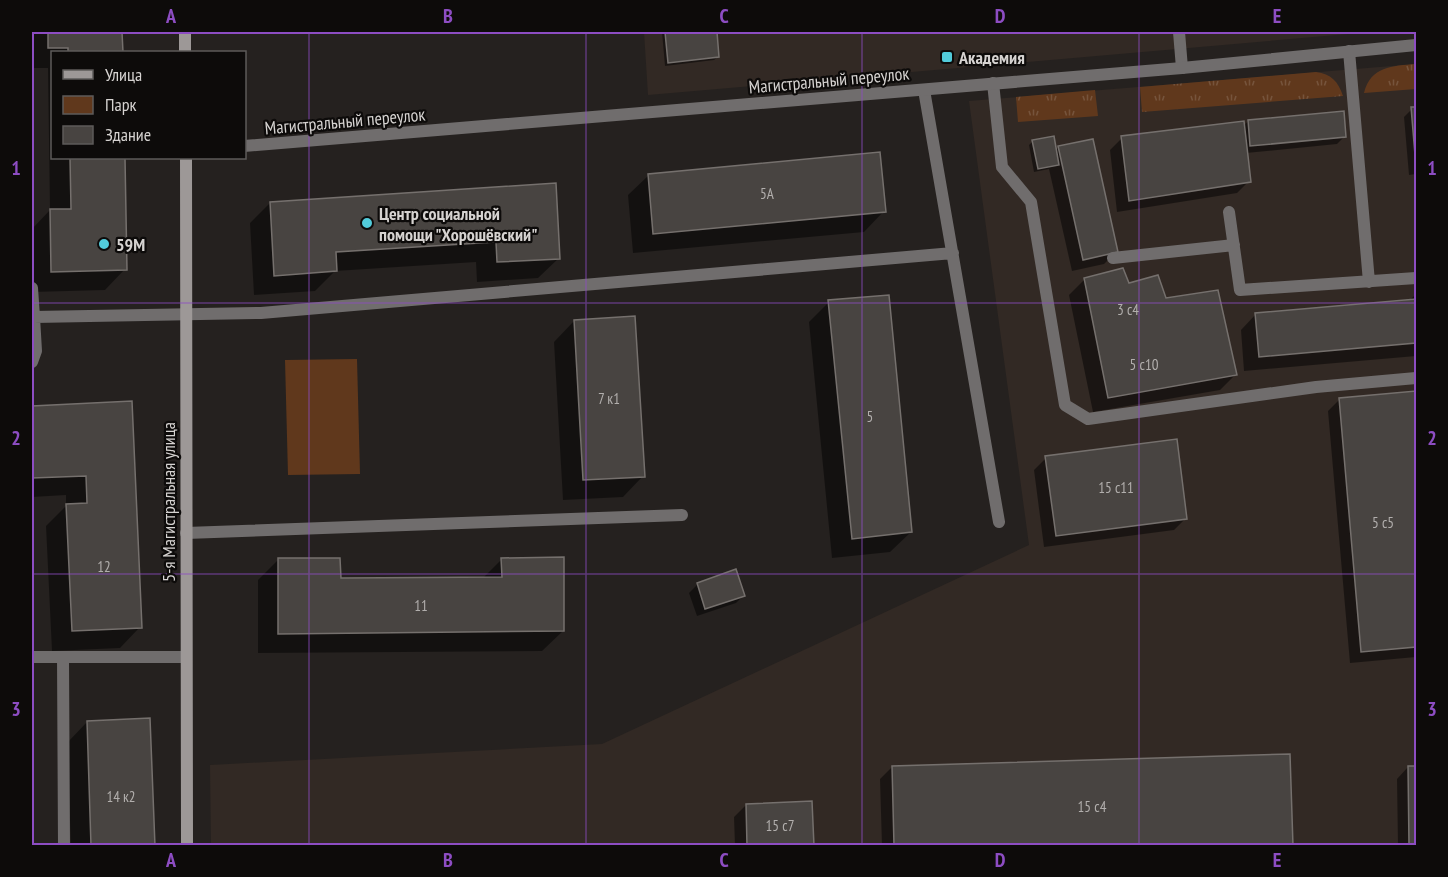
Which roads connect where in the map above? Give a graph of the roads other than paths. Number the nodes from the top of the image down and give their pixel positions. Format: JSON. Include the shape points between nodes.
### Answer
{"nodes":[{"id":1,"x":185,"y":32,"type":"edge"},
{"id":2,"x":1179,"y":32,"type":"edge"},
{"id":3,"x":1416,"y":45,"type":"edge"},
{"id":4,"x":185,"y":51,"type":"edge"},
{"id":5,"x":1349,"y":51,"type":"junction"},
{"id":6,"x":1182,"y":68,"type":"junction"},
{"id":7,"x":993,"y":83,"type":"junction"},
{"id":8,"x":924,"y":90,"type":"junction"},
{"id":9,"x":246,"y":146,"type":"edge"},
{"id":10,"x":186,"y":159,"type":"edge"},
{"id":11,"x":1229,"y":212,"type":"dead end"},
{"id":12,"x":1234,"y":245,"type":"junction"},
{"id":13,"x":953,"y":253,"type":"junction"},
{"id":14,"x":1113,"y":258,"type":"dead end"},
{"id":15,"x":1416,"y":278,"type":"edge"},
{"id":16,"x":1369,"y":282,"type":"junction"},
{"id":17,"x":32,"y":288,"type":"edge"},
{"id":18,"x":186,"y":314,"type":"junction"},
{"id":19,"x":34,"y":317,"type":"junction"},
{"id":20,"x":32,"y":362,"type":"edge"},
{"id":21,"x":1416,"y":378,"type":"edge"},
{"id":22,"x":682,"y":514,"type":"dead end"},
{"id":23,"x":999,"y":522,"type":"dead end"},
{"id":24,"x":186,"y":533,"type":"junction"},
{"id":25,"x":32,"y":657,"type":"edge"},
{"id":26,"x":63,"y":657,"type":"junction"},
{"id":27,"x":186,"y":657,"type":"junction"},
{"id":28,"x":64,"y":846,"type":"edge"},
{"id":29,"x":188,"y":846,"type":"edge"}],
"edges":[{"from":1,"to":4,"type":"street"},
{"from":2,"to":6,"type":"street"},
{"from":3,"to":5,"type":"street","name":"Магистральный переулок"},
{"from":5,"to":6,"type":"street","name":"Магистральный переулок"},
{"from":5,"to":16,"type":"street"},
{"from":6,"to":7,"type":"street","name":"Магистральный переулок"},
{"from":7,"to":8,"type":"street","name":"Магистральный переулок"},
{"from":7,"to":21,"type":"street","via":[[1002,167],[1031,202],[1065,405],[1088,419],[1316,387]]},
{"from":8,"to":9,"type":"street","name":"Магистральный переулок"},
{"from":8,"to":13,"type":"street"},
{"from":10,"to":18,"type":"street","name":"5-я Магистральная улица"},
{"from":11,"to":12,"type":"street"},
{"from":12,"to":14,"type":"street"},
{"from":12,"to":16,"type":"street","via":[[1240,290]]},
{"from":13,"to":18,"type":"street","via":[[261,314]]},
{"from":13,"to":23,"type":"street"},
{"from":15,"to":16,"type":"street"},
{"from":17,"to":19,"type":"street"},
{"from":18,"to":19,"type":"street"},
{"from":18,"to":24,"type":"street","name":"5-я Магистральная улица"},
{"from":19,"to":20,"type":"street","via":[[36,351]]},
{"from":22,"to":24,"type":"street"},
{"from":24,"to":27,"type":"street","name":"5-я Магистральная улица"},
{"from":25,"to":26,"type":"street"},
{"from":26,"to":27,"type":"street"},
{"from":26,"to":28,"type":"street"},
{"from":27,"to":29,"type":"street","name":"5-я Магистральная улица"}]}
